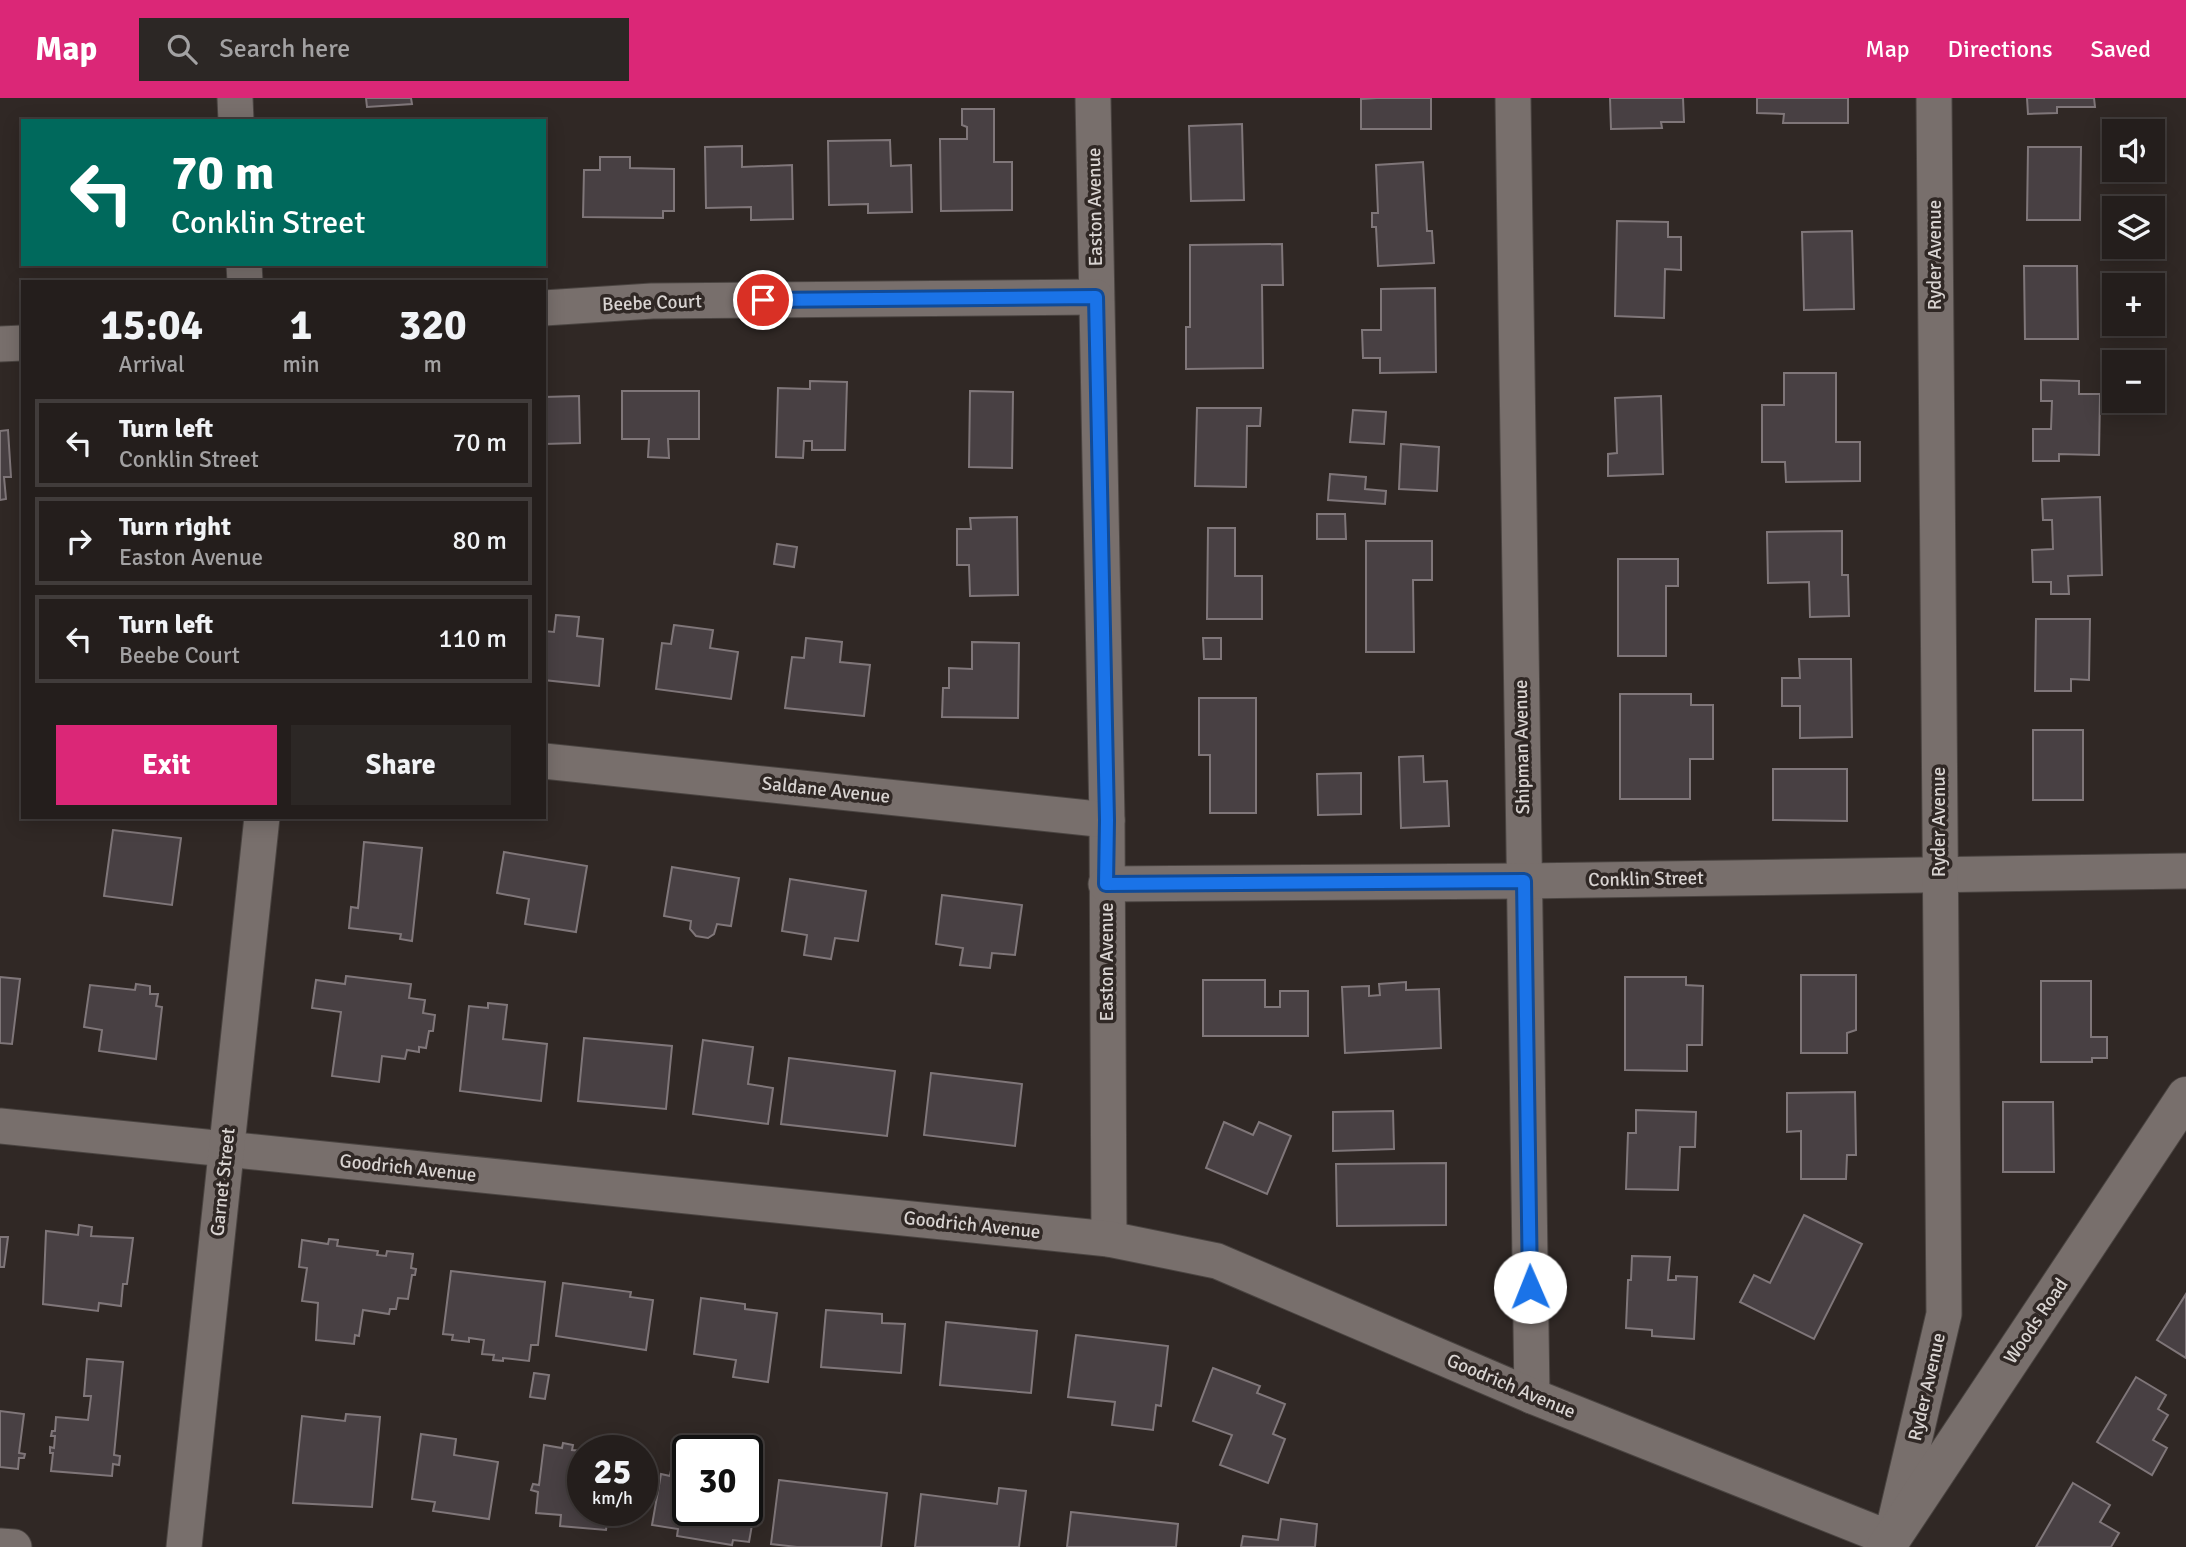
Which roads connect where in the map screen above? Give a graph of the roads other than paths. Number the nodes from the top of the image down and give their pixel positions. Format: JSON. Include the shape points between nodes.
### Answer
{"nodes":[{"id":1,"x":234,"y":98,"type":"edge"},
{"id":2,"x":1093,"y":98,"type":"edge"},
{"id":3,"x":1513,"y":98,"type":"edge"},
{"id":4,"x":1934,"y":98,"type":"edge"},
{"id":5,"x":236,"y":119,"type":"edge"},
{"id":6,"x":1096,"y":297,"type":"junction"},
{"id":7,"x":546,"y":308,"type":"edge"},
{"id":8,"x":21,"y":343,"type":"edge"},
{"id":9,"x":0,"y":344,"type":"edge"},
{"id":10,"x":546,"y":761,"type":"edge"},
{"id":11,"x":262,"y":819,"type":"edge"},
{"id":12,"x":1107,"y":820,"type":"junction"},
{"id":13,"x":2186,"y":872,"type":"edge"},
{"id":14,"x":1940,"y":874,"type":"junction"},
{"id":15,"x":1524,"y":881,"type":"junction"},
{"id":16,"x":1106,"y":884,"type":"junction"},
{"id":17,"x":2186,"y":1096,"type":"edge"},
{"id":18,"x":0,"y":1126,"type":"edge"},
{"id":19,"x":226,"y":1150,"type":"junction"},
{"id":20,"x":1109,"y":1239,"type":"junction"},
{"id":21,"x":1532,"y":1396,"type":"junction"},
{"id":22,"x":1889,"y":1543,"type":"edge"},
{"id":23,"x":0,"y":1546,"type":"edge"},
{"id":24,"x":13,"y":1547,"type":"edge"},
{"id":25,"x":184,"y":1547,"type":"edge"}],
"edges":[{"from":1,"to":5,"type":"street"},
{"from":2,"to":6,"type":"street","name":"Easton Avenue"},
{"from":3,"to":15,"type":"street","name":"Shipman Avenue"},
{"from":4,"to":14,"type":"street","name":"Ryder Avenue"},
{"from":6,"to":7,"type":"street","name":"Beebe Court","via":[[652,301]]},
{"from":6,"to":12,"type":"street","name":"Easton Avenue"},
{"from":8,"to":9,"type":"street"},
{"from":10,"to":12,"type":"street","name":"Saldane Avenue"},
{"from":11,"to":19,"type":"street","name":"Garnet Street"},
{"from":12,"to":16,"type":"street","name":"Easton Avenue"},
{"from":13,"to":14,"type":"street","name":"Conklin Street"},
{"from":14,"to":15,"type":"street","name":"Conklin Street"},
{"from":14,"to":22,"type":"street","name":"Ryder Avenue","via":[[1944,1314]]},
{"from":15,"to":16,"type":"street","name":"Conklin Street"},
{"from":15,"to":21,"type":"street","name":"Shipman Avenue"},
{"from":16,"to":20,"type":"street","name":"Easton Avenue"},
{"from":17,"to":22,"type":"street","name":"Woods Road"},
{"from":18,"to":19,"type":"street","name":"Goodrich Avenue"},
{"from":19,"to":20,"type":"street","name":"Goodrich Avenue"},
{"from":19,"to":25,"type":"street","name":"Garnet Street"},
{"from":20,"to":21,"type":"street","name":"Goodrich Avenue","via":[[1217,1261]]},
{"from":21,"to":22,"type":"street","name":"Goodrich Avenue"},
{"from":23,"to":24,"type":"street"}]}
